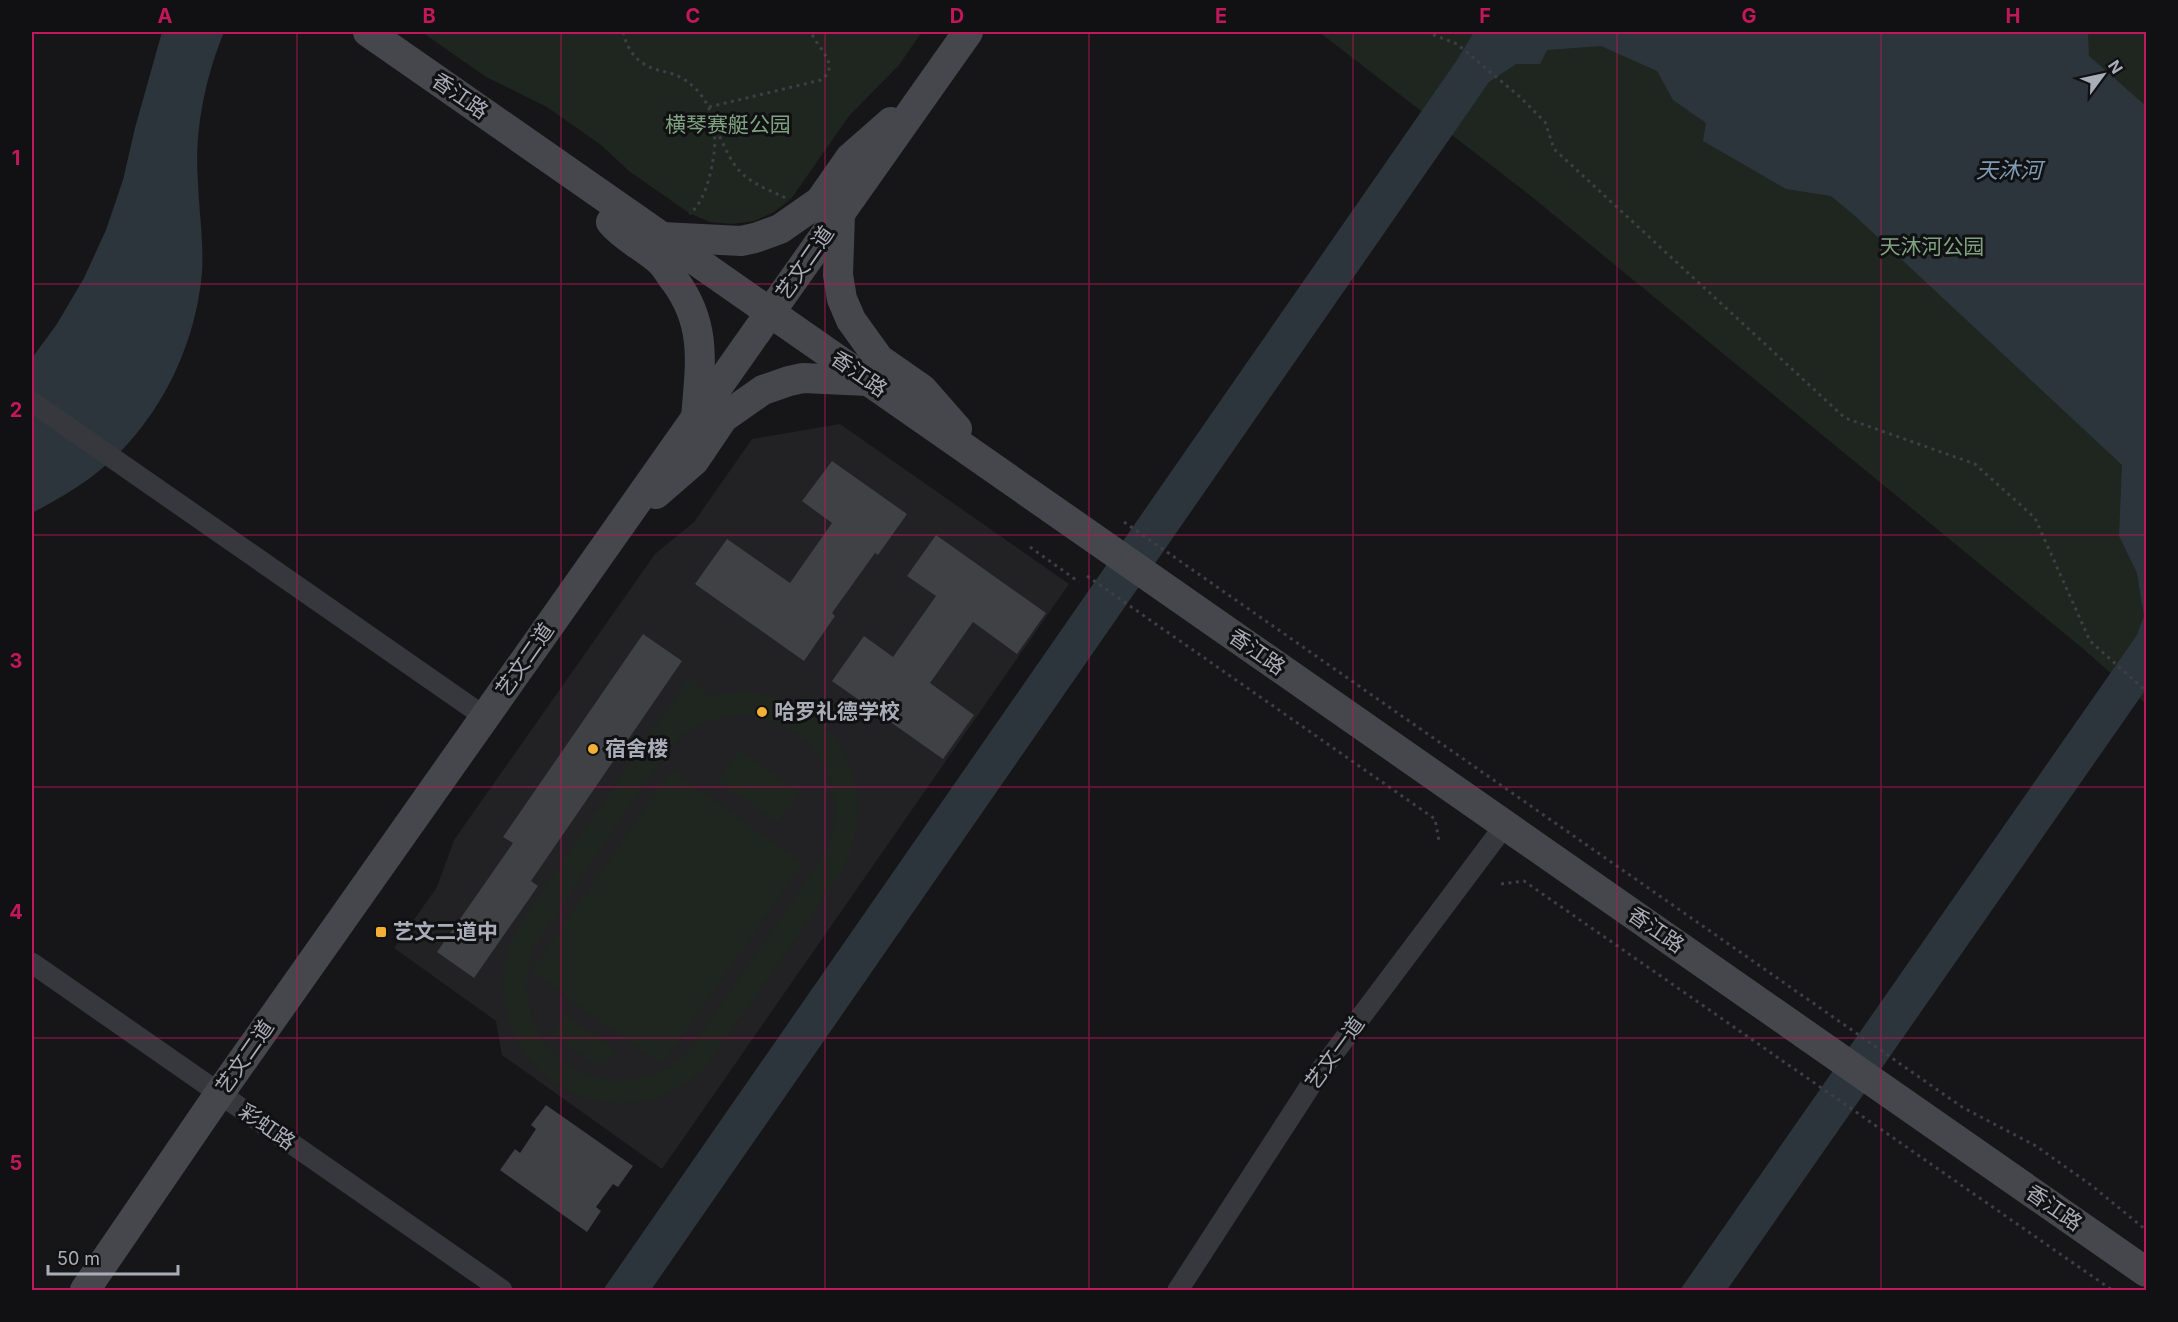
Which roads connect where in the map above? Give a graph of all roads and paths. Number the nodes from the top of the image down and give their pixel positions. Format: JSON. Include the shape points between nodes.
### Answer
{"nodes":[{"id":1,"x":368,"y":32,"type":"edge"},
{"id":2,"x":623,"y":32,"type":"edge"},
{"id":3,"x":811,"y":32,"type":"edge"},
{"id":4,"x":968,"y":32,"type":"edge"},
{"id":5,"x":1426,"y":32,"type":"edge"},
{"id":6,"x":927,"y":90,"type":"junction"},
{"id":7,"x":709,"y":107,"type":"junction"},
{"id":8,"x":715,"y":128,"type":"junction"},
{"id":9,"x":568,"y":171,"type":"junction"},
{"id":10,"x":795,"y":202,"type":"dead end"},
{"id":11,"x":840,"y":213,"type":"junction"},
{"id":12,"x":686,"y":218,"type":"dead end"},
{"id":13,"x":662,"y":237,"type":"junction"},
{"id":14,"x":770,"y":312,"type":"junction"},
{"id":15,"x":869,"y":381,"type":"junction"},
{"id":16,"x":32,"y":402,"type":"edge"},
{"id":17,"x":696,"y":418,"type":"junction"},
{"id":18,"x":989,"y":465,"type":"junction"},
{"id":19,"x":1124,"y":522,"type":"dead end"},
{"id":20,"x":618,"y":528,"type":"junction"},
{"id":21,"x":1030,"y":547,"type":"dead end"},
{"id":22,"x":1087,"y":576,"type":"dead end"},
{"id":23,"x":1079,"y":582,"type":"dead end"},
{"id":24,"x":2146,"y":691,"type":"edge"},
{"id":25,"x":485,"y":717,"type":"junction"},
{"id":26,"x":1506,"y":825,"type":"junction"},
{"id":27,"x":1439,"y":841,"type":"dead end"},
{"id":28,"x":1501,"y":884,"type":"dead end"},
{"id":29,"x":32,"y":963,"type":"edge"},
{"id":30,"x":219,"y":1094,"type":"junction"},
{"id":31,"x":2146,"y":1230,"type":"edge"},
{"id":32,"x":2146,"y":1272,"type":"edge"},
{"id":33,"x":85,"y":1290,"type":"edge"},
{"id":34,"x":502,"y":1290,"type":"edge"},
{"id":35,"x":1178,"y":1290,"type":"edge"},
{"id":36,"x":2112,"y":1290,"type":"edge"}],
"edges":[{"from":1,"to":9,"type":"main road","name":"香江路"},
{"from":2,"to":7,"type":"path","via":[[638,60],[688,82]]},
{"from":3,"to":7,"type":"path","via":[[829,61],[826,77]]},
{"from":4,"to":6,"type":"main road","name":"艺文二道"},
{"from":5,"to":24,"type":"path","via":[[1457,44],[1520,97],[1545,122],[1554,149],[1845,418],[1975,464],[2035,518],[2090,641]]},
{"from":6,"to":11,"type":"main road","name":"艺文二道"},
{"from":6,"to":13,"type":"main road","via":[[850,158],[820,201],[780,229],[741,241]]},
{"from":7,"to":8,"type":"path"},
{"from":8,"to":10,"type":"path","via":[[741,173]]},
{"from":8,"to":12,"type":"path","via":[[708,183],[696,209]]},
{"from":9,"to":13,"type":"main road","name":"香江路"},
{"from":9,"to":17,"type":"main road","via":[[619,232],[662,263],[689,304],[700,344]]},
{"from":11,"to":14,"type":"main road","name":"艺文二道"},
{"from":11,"to":18,"type":"main road","via":[[839,287],[857,331],[879,359],[922,389]]},
{"from":13,"to":14,"type":"main road","name":"香江路"},
{"from":14,"to":15,"type":"main road","name":"香江路"},
{"from":14,"to":17,"type":"main road","name":"艺文二道"},
{"from":15,"to":18,"type":"main road","name":"香江路"},
{"from":15,"to":20,"type":"main road","via":[[803,378],[751,397],[723,418],[694,461]]},
{"from":16,"to":25,"type":"street"},
{"from":17,"to":20,"type":"main road","name":"艺文二道"},
{"from":18,"to":26,"type":"main road","name":"香江路"},
{"from":19,"to":31,"type":"path","via":[[1962,1107],[2036,1146]]},
{"from":20,"to":25,"type":"main road","name":"艺文二道"},
{"from":21,"to":23,"type":"path"},
{"from":22,"to":27,"type":"path","via":[[1435,819]]},
{"from":25,"to":30,"type":"main road","name":"艺文二道"},
{"from":26,"to":32,"type":"main road","name":"香江路"},
{"from":26,"to":35,"type":"street","name":"艺文一道","via":[[1318,1074]]},
{"from":28,"to":36,"type":"path","via":[[1524,880]]},
{"from":29,"to":30,"type":"street","name":"彩虹路"},
{"from":30,"to":33,"type":"main road","name":"艺文二道"},
{"from":30,"to":34,"type":"street","name":"彩虹路"}]}
